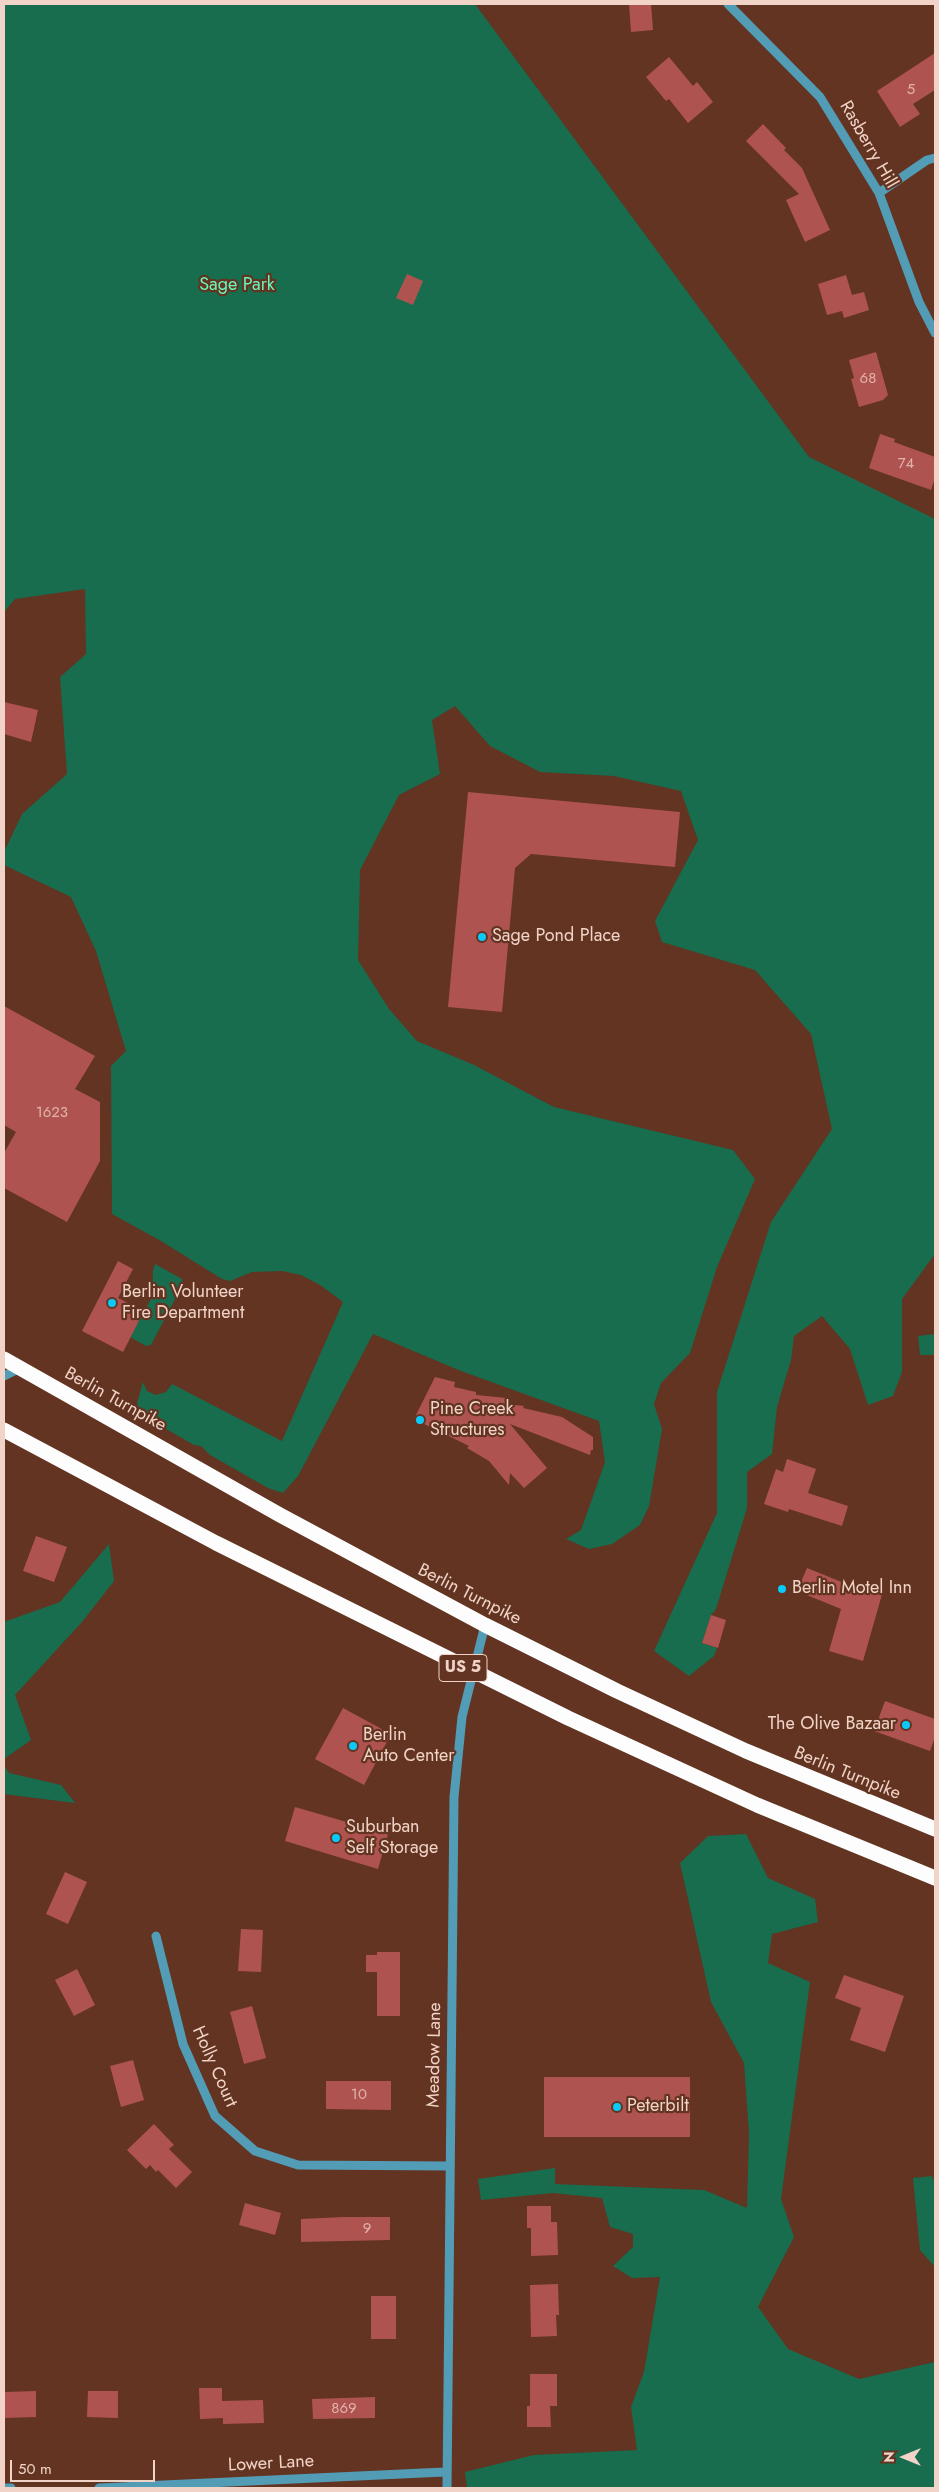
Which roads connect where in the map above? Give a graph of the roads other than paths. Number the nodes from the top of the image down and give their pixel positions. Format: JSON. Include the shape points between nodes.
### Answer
{"nodes":[{"id":1,"x":728,"y":4,"type":"edge"},
{"id":2,"x":935,"y":158,"type":"edge"},
{"id":3,"x":879,"y":193,"type":"junction"},
{"id":4,"x":935,"y":333,"type":"edge"},
{"id":5,"x":4,"y":1359,"type":"edge"},
{"id":6,"x":20,"y":1368,"type":"junction"},
{"id":7,"x":4,"y":1376,"type":"edge"},
{"id":8,"x":4,"y":1430,"type":"edge"},
{"id":9,"x":485,"y":1625,"type":"junction"},
{"id":10,"x":472,"y":1672,"type":"junction"},
{"id":11,"x":935,"y":1829,"type":"edge"},
{"id":12,"x":935,"y":1878,"type":"edge"},
{"id":13,"x":156,"y":1936,"type":"dead end"},
{"id":14,"x":450,"y":2166,"type":"junction"},
{"id":15,"x":445,"y":2472,"type":"junction"},
{"id":16,"x":4,"y":2488,"type":"edge"},
{"id":17,"x":11,"y":2488,"type":"edge"},
{"id":18,"x":99,"y":2488,"type":"edge"},
{"id":19,"x":446,"y":2488,"type":"edge"}],
"edges":[{"from":1,"to":3,"type":"street","name":"Rasberry Hill","via":[[820,97]]},
{"from":2,"to":3,"type":"street","via":[[927,160]]},
{"from":3,"to":4,"type":"street","name":"Rasberry Hill","via":[[919,302]]},
{"from":5,"to":6,"type":"highway","name":"Berlin Turnpike","number":"US 5"},
{"from":6,"to":7,"type":"street"},
{"from":6,"to":9,"type":"highway","name":"Berlin Turnpike","number":"US 5","via":[[280,1515]]},
{"from":8,"to":10,"type":"highway","number":"US 5","via":[[216,1543]]},
{"from":9,"to":10,"type":"street","name":"Meadow Lane"},
{"from":9,"to":11,"type":"highway","name":"Berlin Turnpike","number":"US 5","via":[[746,1751]]},
{"from":10,"to":12,"type":"highway","number":"US 5","via":[[757,1805]]},
{"from":10,"to":14,"type":"street","name":"Meadow Lane","via":[[462,1717],[454,1797]]},
{"from":13,"to":14,"type":"street","name":"Holly Court","via":[[183,2044],[215,2116],[255,2151],[298,2165]]},
{"from":14,"to":15,"type":"street","name":"Meadow Lane"},
{"from":15,"to":18,"type":"street","name":"Lower Lane"},
{"from":15,"to":19,"type":"street","name":"Meadow Lane"},
{"from":16,"to":17,"type":"street"}]}
